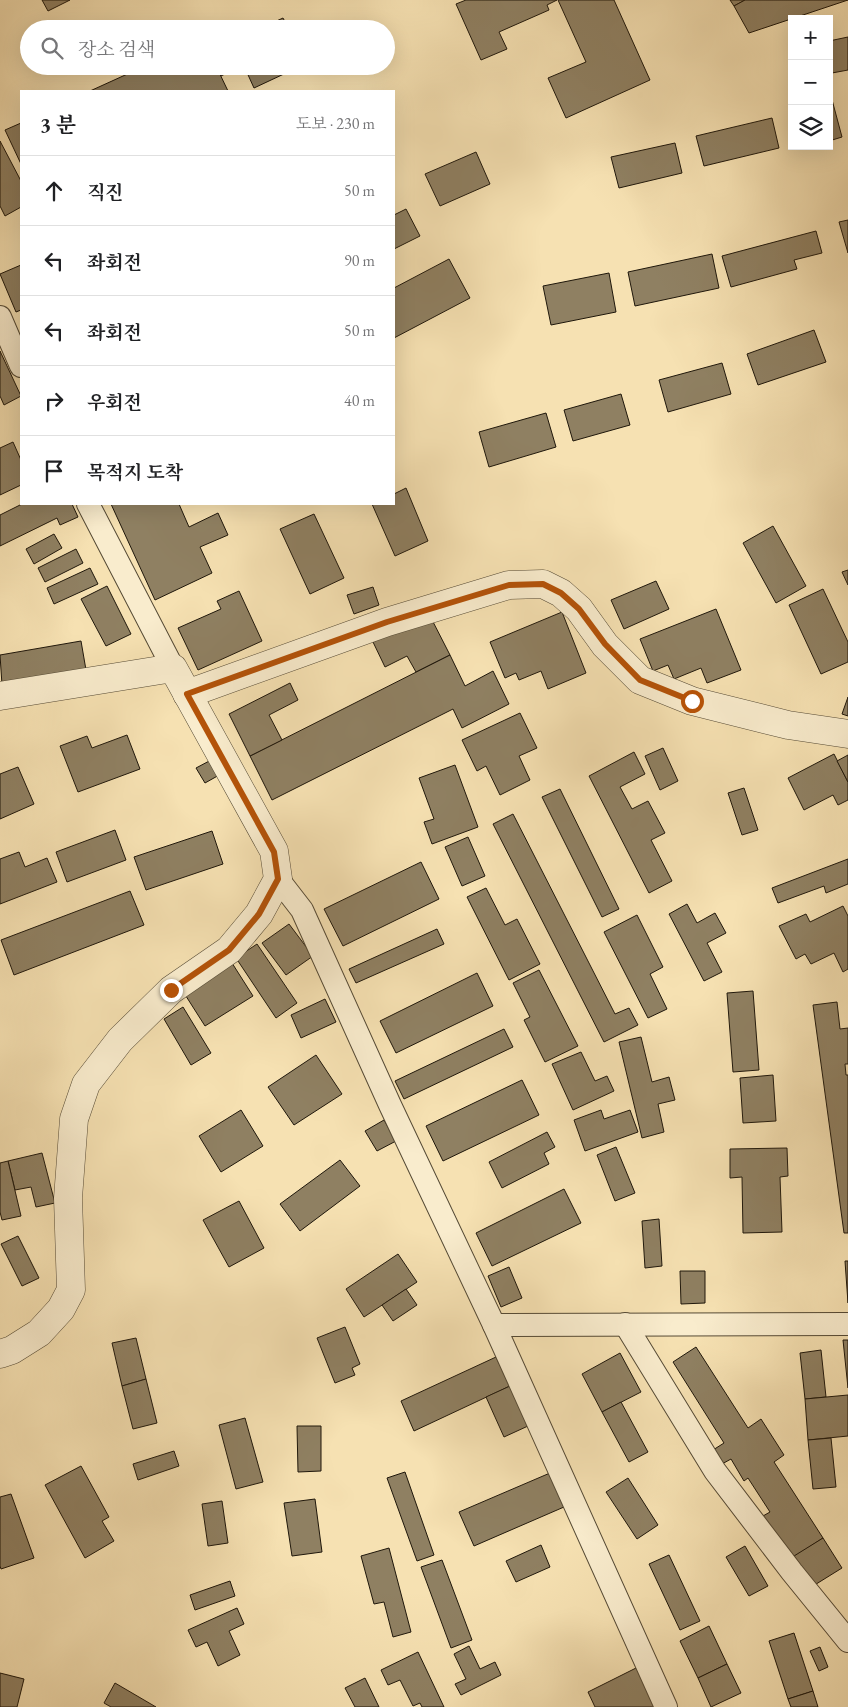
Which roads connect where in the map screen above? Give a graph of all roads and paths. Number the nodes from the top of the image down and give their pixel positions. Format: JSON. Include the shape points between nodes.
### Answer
{"nodes":[{"id":1,"x":0,"y":317,"type":"edge"},
{"id":2,"x":20,"y":364,"type":"edge"},
{"id":3,"x":89,"y":505,"type":"edge"},
{"id":4,"x":173,"y":668,"type":"junction"},
{"id":5,"x":187,"y":694,"type":"junction"},
{"id":6,"x":0,"y":696,"type":"edge"},
{"id":7,"x":848,"y":734,"type":"edge"},
{"id":8,"x":278,"y":879,"type":"junction"},
{"id":9,"x":625,"y":1324,"type":"junction"},
{"id":10,"x":848,"y":1324,"type":"edge"},
{"id":11,"x":494,"y":1325,"type":"junction"},
{"id":12,"x":0,"y":1354,"type":"edge"},
{"id":13,"x":848,"y":1641,"type":"edge"},
{"id":14,"x":666,"y":1707,"type":"edge"}],
"edges":[{"from":1,"to":2,"type":"street"},
{"from":3,"to":4,"type":"street"},
{"from":4,"to":5,"type":"street"},
{"from":4,"to":6,"type":"street"},
{"from":5,"to":7,"type":"street","via":[[387,622],[509,585],[543,584],[561,593],[579,609],[605,644],[640,680],[692,701],[788,725]]},
{"from":5,"to":8,"type":"street","via":[[274,852]]},
{"from":8,"to":11,"type":"street","via":[[302,910]]},
{"from":8,"to":12,"type":"street","via":[[259,914],[229,950],[171,990],[120,1040],[86,1084],[74,1118],[68,1198],[70,1290],[61,1309],[39,1333]]},
{"from":9,"to":10,"type":"street"},
{"from":9,"to":11,"type":"street"},
{"from":9,"to":13,"type":"street","via":[[715,1471]]},
{"from":11,"to":14,"type":"street"}]}
